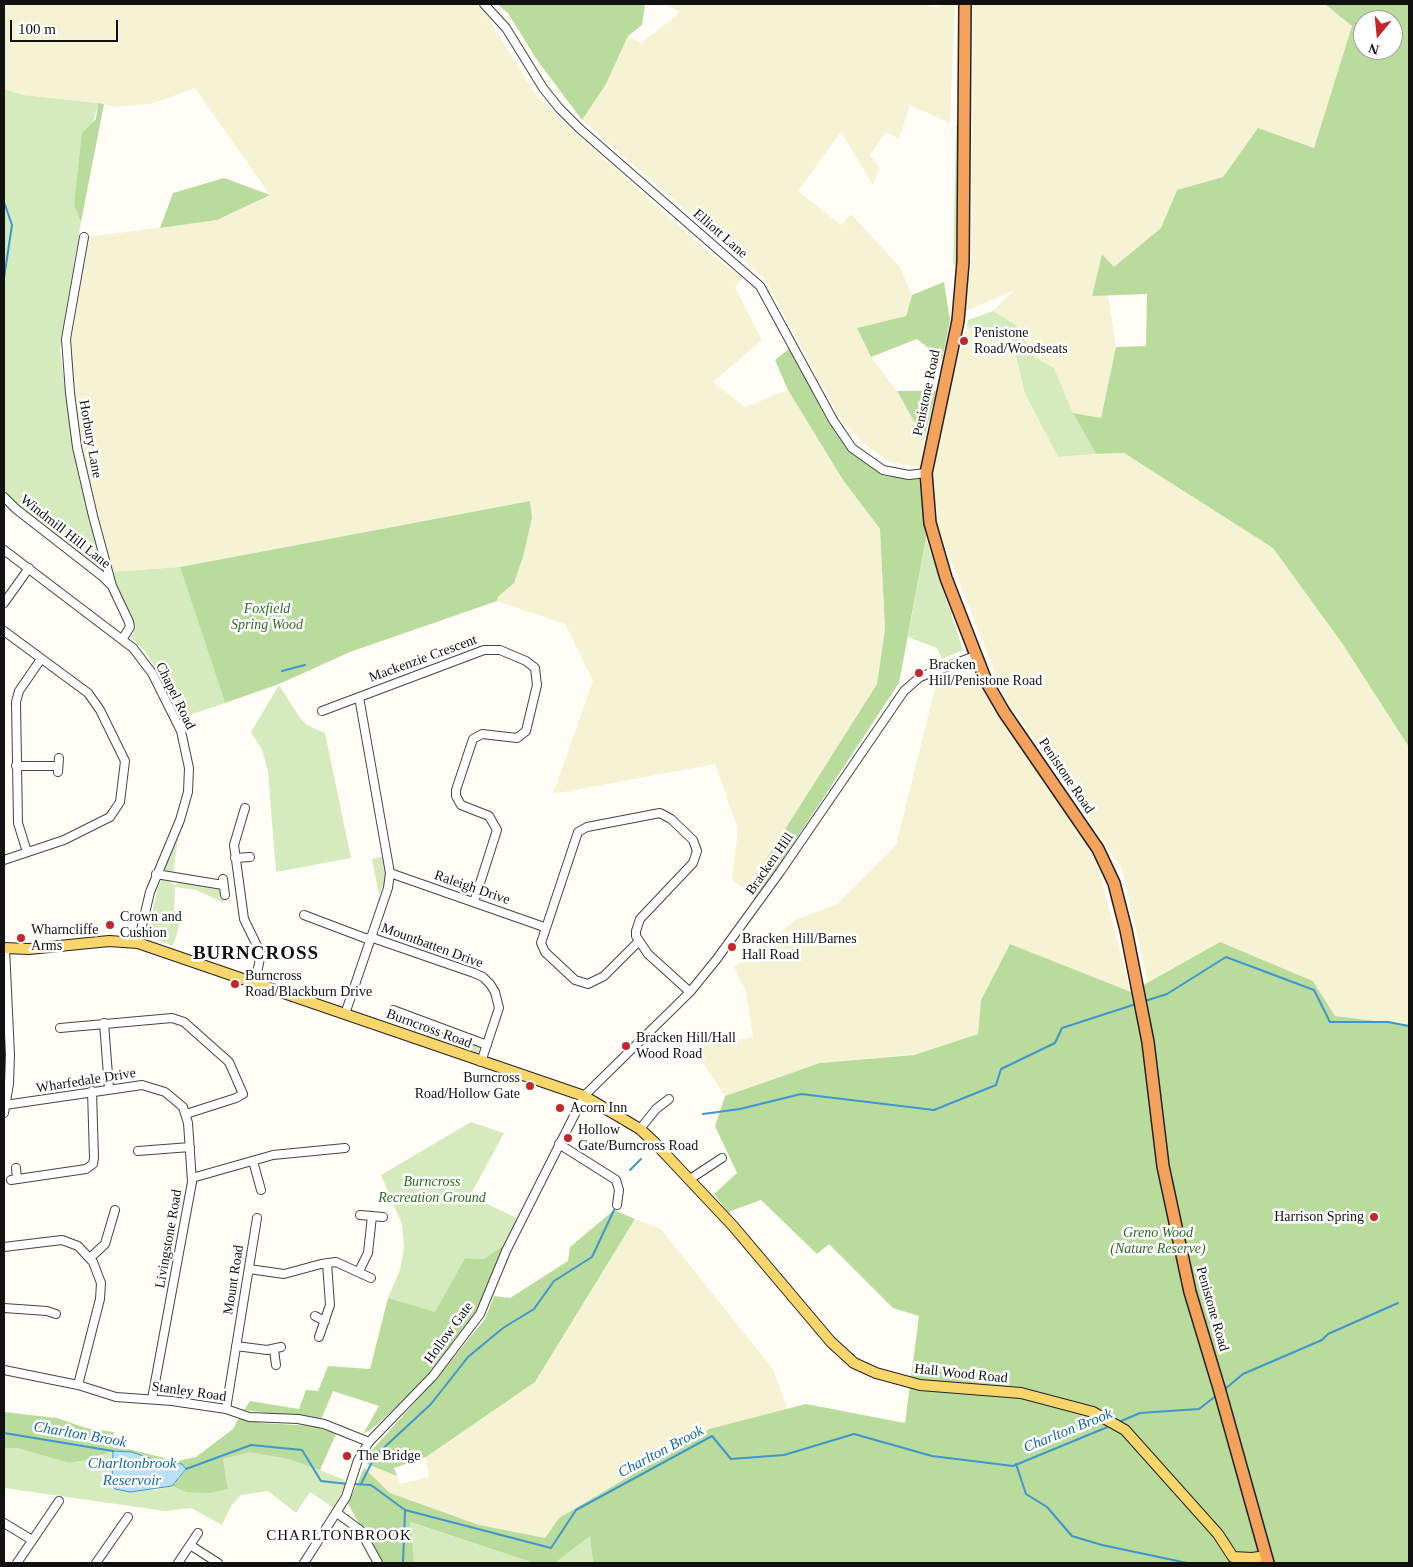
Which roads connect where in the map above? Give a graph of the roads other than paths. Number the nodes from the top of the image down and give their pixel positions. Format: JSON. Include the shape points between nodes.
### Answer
{"nodes":[{"id":1,"x":484,"y":4,"type":"edge"},
{"id":2,"x":964,"y":4,"type":"edge"},
{"id":3,"x":84,"y":237,"type":"dead end"},
{"id":4,"x":926,"y":473,"type":"junction"},
{"id":5,"x":4,"y":497,"type":"edge"},
{"id":6,"x":4,"y":550,"type":"edge"},
{"id":7,"x":29,"y":568,"type":"junction"},
{"id":8,"x":112,"y":586,"type":"junction"},
{"id":9,"x":4,"y":603,"type":"edge"},
{"id":10,"x":4,"y":631,"type":"edge"},
{"id":11,"x":123,"y":638,"type":"junction"},
{"id":12,"x":975,"y":656,"type":"junction"},
{"id":13,"x":41,"y":659,"type":"junction"},
{"id":14,"x":359,"y":696,"type":"junction"},
{"id":15,"x":322,"y":712,"type":"dead end"},
{"id":16,"x":58,"y":765,"type":"dead end"},
{"id":17,"x":16,"y":766,"type":"junction"},
{"id":18,"x":245,"y":808,"type":"dead end"},
{"id":19,"x":27,"y":852,"type":"junction"},
{"id":20,"x":250,"y":857,"type":"dead end"},
{"id":21,"x":235,"y":858,"type":"junction"},
{"id":22,"x":4,"y":860,"type":"edge"},
{"id":23,"x":390,"y":873,"type":"junction"},
{"id":24,"x":156,"y":874,"type":"junction"},
{"id":25,"x":225,"y":895,"type":"dead end"},
{"id":26,"x":474,"y":902,"type":"junction"},
{"id":27,"x":304,"y":914,"type":"dead end"},
{"id":28,"x":544,"y":928,"type":"junction"},
{"id":29,"x":370,"y":939,"type":"junction"},
{"id":30,"x":638,"y":942,"type":"junction"},
{"id":31,"x":138,"y":943,"type":"junction"},
{"id":32,"x":4,"y":948,"type":"edge"},
{"id":33,"x":255,"y":982,"type":"junction"},
{"id":34,"x":690,"y":992,"type":"junction"},
{"id":35,"x":393,"y":1010,"type":"dead end"},
{"id":36,"x":345,"y":1014,"type":"junction"},
{"id":37,"x":104,"y":1023,"type":"junction"},
{"id":38,"x":7,"y":1028,"type":"edge"},
{"id":39,"x":60,"y":1028,"type":"dead end"},
{"id":40,"x":486,"y":1045,"type":"junction"},
{"id":41,"x":481,"y":1062,"type":"junction"},
{"id":42,"x":6,"y":1084,"type":"edge"},
{"id":43,"x":109,"y":1088,"type":"junction"},
{"id":44,"x":92,"y":1091,"type":"junction"},
{"id":45,"x":584,"y":1096,"type":"junction"},
{"id":46,"x":669,"y":1099,"type":"dead end"},
{"id":47,"x":5,"y":1109,"type":"edge"},
{"id":48,"x":186,"y":1114,"type":"junction"},
{"id":49,"x":640,"y":1129,"type":"junction"},
{"id":50,"x":559,"y":1144,"type":"junction"},
{"id":51,"x":190,"y":1147,"type":"junction"},
{"id":52,"x":345,"y":1148,"type":"dead end"},
{"id":53,"x":138,"y":1151,"type":"dead end"},
{"id":54,"x":722,"y":1158,"type":"dead end"},
{"id":55,"x":253,"y":1161,"type":"junction"},
{"id":56,"x":16,"y":1168,"type":"dead end"},
{"id":57,"x":192,"y":1178,"type":"junction"},
{"id":58,"x":690,"y":1179,"type":"junction"},
{"id":59,"x":261,"y":1190,"type":"dead end"},
{"id":60,"x":617,"y":1205,"type":"dead end"},
{"id":61,"x":115,"y":1210,"type":"dead end"},
{"id":62,"x":360,"y":1215,"type":"dead end"},
{"id":63,"x":372,"y":1216,"type":"junction"},
{"id":64,"x":383,"y":1217,"type":"dead end"},
{"id":65,"x":257,"y":1218,"type":"dead end"},
{"id":66,"x":4,"y":1247,"type":"edge"},
{"id":67,"x":90,"y":1258,"type":"junction"},
{"id":68,"x":327,"y":1263,"type":"junction"},
{"id":69,"x":249,"y":1269,"type":"junction"},
{"id":70,"x":359,"y":1271,"type":"junction"},
{"id":71,"x":372,"y":1278,"type":"dead end"},
{"id":72,"x":4,"y":1308,"type":"edge"},
{"id":73,"x":56,"y":1314,"type":"dead end"},
{"id":74,"x":314,"y":1316,"type":"dead end"},
{"id":75,"x":325,"y":1321,"type":"junction"},
{"id":76,"x":319,"y":1337,"type":"dead end"},
{"id":77,"x":236,"y":1346,"type":"junction"},
{"id":78,"x":276,"y":1365,"type":"dead end"},
{"id":79,"x":4,"y":1370,"type":"edge"},
{"id":80,"x":78,"y":1385,"type":"junction"},
{"id":81,"x":152,"y":1399,"type":"junction"},
{"id":82,"x":226,"y":1409,"type":"junction"},
{"id":83,"x":369,"y":1442,"type":"junction"},
{"id":84,"x":47,"y":1503,"type":"dead end"},
{"id":85,"x":337,"y":1513,"type":"junction"},
{"id":86,"x":123,"y":1519,"type":"dead end"},
{"id":87,"x":4,"y":1523,"type":"edge"},
{"id":88,"x":198,"y":1533,"type":"dead end"},
{"id":89,"x":32,"y":1540,"type":"junction"},
{"id":90,"x":190,"y":1545,"type":"junction"},
{"id":91,"x":1235,"y":1560,"type":"edge"},
{"id":92,"x":1267,"y":1560,"type":"edge"},
{"id":93,"x":17,"y":1563,"type":"edge"},
{"id":94,"x":96,"y":1563,"type":"edge"},
{"id":95,"x":178,"y":1563,"type":"edge"},
{"id":96,"x":218,"y":1563,"type":"edge"},
{"id":97,"x":304,"y":1563,"type":"edge"},
{"id":98,"x":378,"y":1563,"type":"edge"}],
"edges":[{"from":1,"to":4,"type":"street","name":"Elliott Lane","via":[[506,28],[543,88],[565,114],[760,286],[833,420],[852,448],[883,470],[909,475]]},
{"from":2,"to":4,"type":"highway","name":"Penistone Road","via":[[965,167],[960,310]]},
{"from":3,"to":8,"type":"street","name":"Horbury Lane","via":[[66,351],[77,448]]},
{"from":4,"to":12,"type":"highway","name":"Penistone Road","via":[[930,523]]},
{"from":5,"to":8,"type":"street","name":"Windmill Hill Lane"},
{"from":6,"to":7,"type":"street","name":"Chapel Road"},
{"from":7,"to":9,"type":"street"},
{"from":7,"to":11,"type":"street","name":"Chapel Road"},
{"from":8,"to":11,"type":"street","name":"Horbury Lane","via":[[130,622]]},
{"from":10,"to":13,"type":"street"},
{"from":11,"to":24,"type":"street","name":"Chapel Road","via":[[144,660],[162,693],[181,732],[189,768],[188,792],[180,820]]},
{"from":12,"to":34,"type":"street","name":"Bracken Hill","via":[[920,678],[904,692],[780,872]]},
{"from":12,"to":92,"type":"highway","name":"Penistone Road","via":[[1004,712],[1098,850],[1114,883],[1145,1029],[1163,1166],[1190,1292]]},
{"from":13,"to":17,"type":"street","via":[[17,697]]},
{"from":13,"to":19,"type":"street","via":[[95,702],[123,754],[125,766],[120,802],[110,817],[64,840]]},
{"from":14,"to":15,"type":"street","name":"Mackenzie Crescent"},
{"from":14,"to":23,"type":"street","name":"Mackenzie Crescent"},
{"from":14,"to":26,"type":"street","name":"Mackenzie Crescent","via":[[484,650],[500,650],[526,660],[535,668],[537,685],[526,731],[517,738],[482,734],[473,739],[456,790],[461,805],[490,816],[498,830]]},
{"from":16,"to":17,"type":"street"},
{"from":17,"to":19,"type":"street","via":[[18,823]]},
{"from":18,"to":21,"type":"street","via":[[235,838]]},
{"from":19,"to":22,"type":"street"},
{"from":20,"to":21,"type":"street"},
{"from":21,"to":33,"type":"street","via":[[244,920],[261,954]]},
{"from":23,"to":26,"type":"street","name":"Raleigh Drive"},
{"from":23,"to":29,"type":"street"},
{"from":24,"to":25,"type":"street","via":[[223,882]]},
{"from":24,"to":31,"type":"street","name":"Chapel Road"},
{"from":26,"to":28,"type":"street","name":"Raleigh Drive"},
{"from":27,"to":29,"type":"street","name":"Mountbatten Drive"},
{"from":28,"to":30,"type":"street","via":[[541,943],[545,952],[582,983],[604,976]]},
{"from":28,"to":30,"type":"street","via":[[578,832],[587,826],[660,813],[693,840],[697,851],[692,863],[640,919],[636,931]]},
{"from":29,"to":36,"type":"street"},
{"from":29,"to":40,"type":"street","name":"Mountbatten Drive","via":[[484,977],[495,992],[499,1008]]},
{"from":30,"to":34,"type":"street"},
{"from":31,"to":32,"type":"main road","name":"Burncross Road","via":[[109,941],[29,949]]},
{"from":31,"to":33,"type":"main road","name":"Burncross Road"},
{"from":32,"to":38,"type":"street"},
{"from":33,"to":36,"type":"main road","name":"Burncross Road"},
{"from":34,"to":45,"type":"street","name":"Bracken Hill"},
{"from":35,"to":40,"type":"street"},
{"from":36,"to":41,"type":"main road","name":"Burncross Road"},
{"from":37,"to":39,"type":"street"},
{"from":37,"to":43,"type":"street"},
{"from":37,"to":48,"type":"street","via":[[178,1019],[229,1062],[243,1090],[241,1096]]},
{"from":38,"to":42,"type":"street"},
{"from":40,"to":41,"type":"street","name":"Mountbatten Drive"},
{"from":41,"to":45,"type":"main road","name":"Burncross Road"},
{"from":42,"to":47,"type":"street"},
{"from":43,"to":44,"type":"street","name":"Wharfedale Drive"},
{"from":43,"to":48,"type":"street","name":"Wharfedale Drive","via":[[142,1084],[158,1088],[178,1101]]},
{"from":44,"to":47,"type":"street","name":"Wharfedale Drive"},
{"from":44,"to":56,"type":"street","via":[[92,1164],[86,1168],[14,1179]]},
{"from":45,"to":49,"type":"main road","name":"Hall Wood Road"},
{"from":45,"to":50,"type":"street","name":"Hollow Gate"},
{"from":46,"to":49,"type":"street"},
{"from":48,"to":51,"type":"street"},
{"from":49,"to":58,"type":"main road","name":"Hall Wood Road"},
{"from":50,"to":60,"type":"street","via":[[616,1180],[619,1190]]},
{"from":50,"to":83,"type":"street","name":"Hollow Gate","via":[[506,1251],[477,1319],[433,1376]]},
{"from":51,"to":53,"type":"street","via":[[152,1154]]},
{"from":51,"to":57,"type":"street"},
{"from":52,"to":55,"type":"street","name":"Livingstone Road","via":[[287,1153]]},
{"from":54,"to":58,"type":"street"},
{"from":55,"to":57,"type":"street","name":"Livingstone Road"},
{"from":55,"to":59,"type":"street"},
{"from":57,"to":81,"type":"street","name":"Livingstone Road"},
{"from":58,"to":91,"type":"main road","name":"Hall Wood Road","via":[[831,1342],[854,1362],[876,1373],[920,1385],[1021,1394],[1094,1412],[1125,1430],[1218,1534]]},
{"from":61,"to":67,"type":"street","via":[[105,1244]]},
{"from":62,"to":63,"type":"street"},
{"from":63,"to":64,"type":"street"},
{"from":63,"to":70,"type":"street","via":[[368,1253]]},
{"from":65,"to":69,"type":"street","name":"Mount Road"},
{"from":66,"to":67,"type":"street","via":[[62,1240],[78,1246]]},
{"from":67,"to":80,"type":"street","via":[[100,1276],[101,1290]]},
{"from":68,"to":69,"type":"street","via":[[284,1274]]},
{"from":68,"to":70,"type":"street","via":[[342,1264]]},
{"from":68,"to":75,"type":"street","via":[[330,1305]]},
{"from":69,"to":77,"type":"street","name":"Mount Road"},
{"from":70,"to":71,"type":"street"},
{"from":72,"to":73,"type":"street","via":[[49,1307]]},
{"from":74,"to":75,"type":"street"},
{"from":75,"to":76,"type":"street"},
{"from":77,"to":78,"type":"street","via":[[278,1348]]},
{"from":77,"to":82,"type":"street","name":"Mount Road"},
{"from":79,"to":80,"type":"street","name":"Stanley Road"},
{"from":80,"to":81,"type":"street","name":"Stanley Road","via":[[116,1397]]},
{"from":81,"to":82,"type":"street","name":"Stanley Road"},
{"from":82,"to":83,"type":"street","name":"Stanley Road","via":[[249,1417],[298,1419],[324,1424]]},
{"from":83,"to":85,"type":"street","name":"Hollow Gate"},
{"from":84,"to":89,"type":"street","via":[[56,1505]]},
{"from":85,"to":97,"type":"street","name":"Hollow Gate"},
{"from":85,"to":98,"type":"street","via":[[360,1530]]},
{"from":86,"to":94,"type":"street"},
{"from":87,"to":89,"type":"street"},
{"from":88,"to":90,"type":"street"},
{"from":89,"to":93,"type":"street"},
{"from":90,"to":95,"type":"street"},
{"from":90,"to":96,"type":"street"},
{"from":91,"to":92,"type":"main road","name":"Hall Wood Road"}]}
